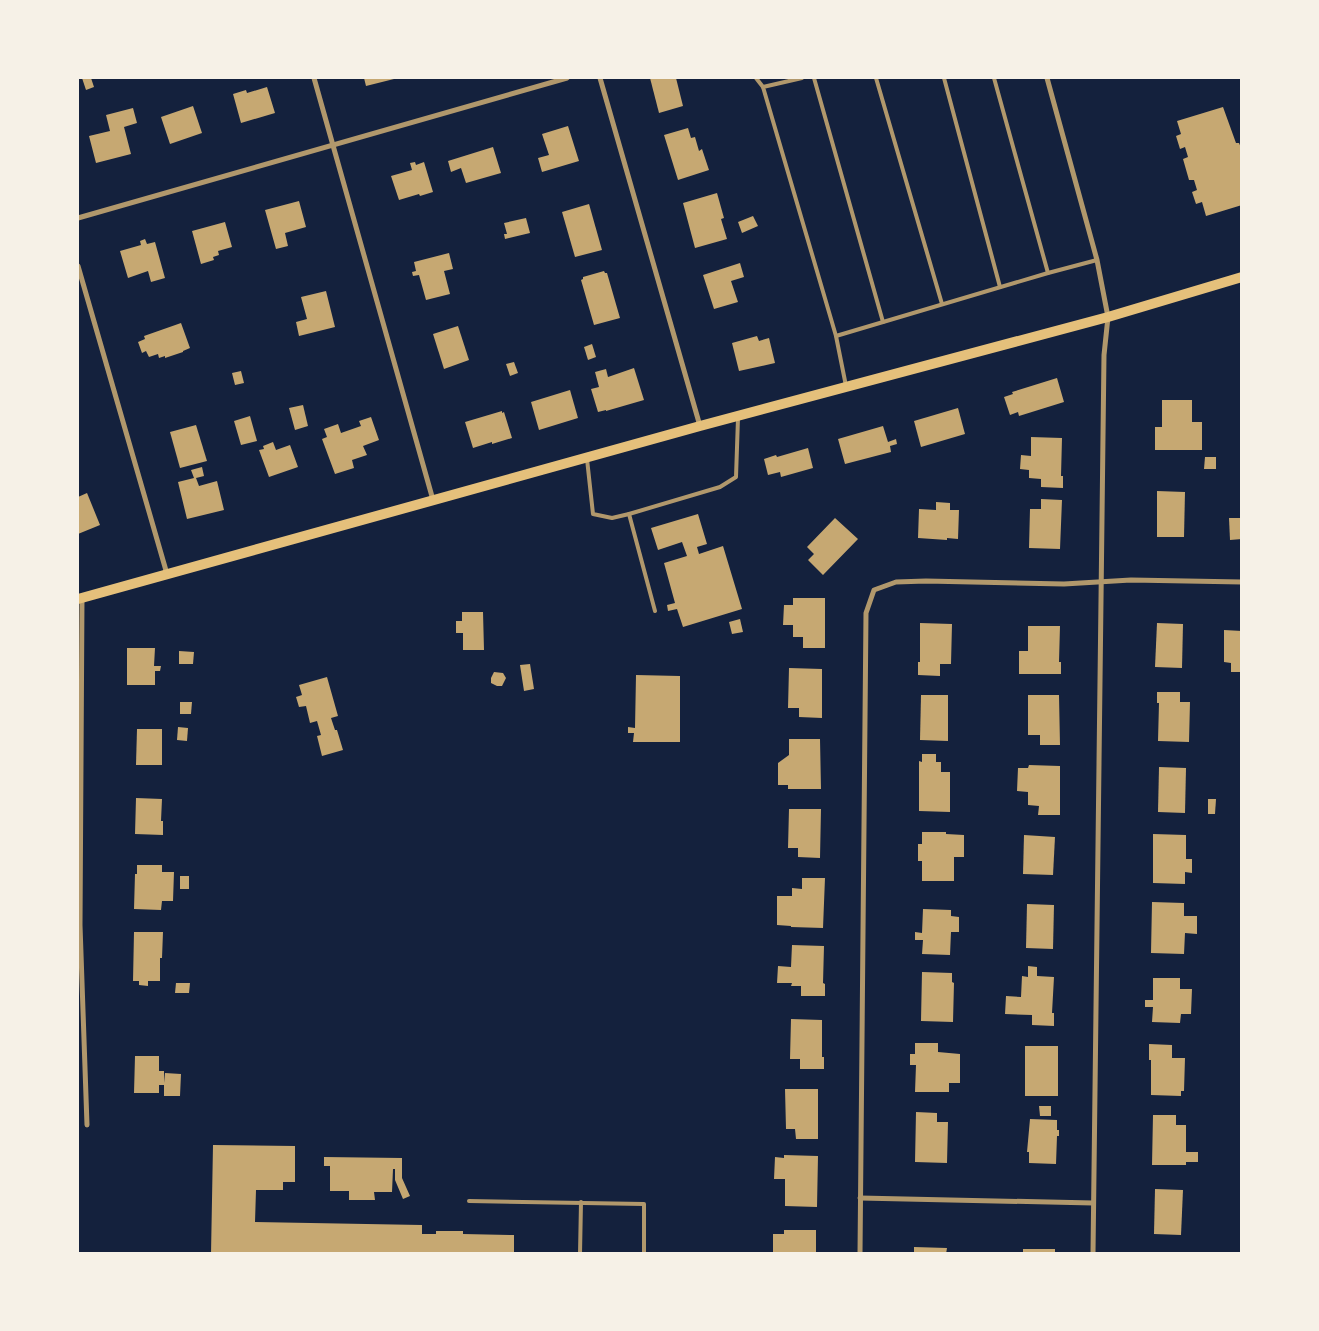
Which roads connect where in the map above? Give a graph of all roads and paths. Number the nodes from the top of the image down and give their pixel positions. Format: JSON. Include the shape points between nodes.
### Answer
{"nodes":[{"id":1,"x":314,"y":78,"type":"edge"},
{"id":2,"x":567,"y":78,"type":"edge"},
{"id":3,"x":600,"y":78,"type":"edge"},
{"id":4,"x":756,"y":78,"type":"edge"},
{"id":5,"x":802,"y":78,"type":"edge"},
{"id":6,"x":814,"y":78,"type":"edge"},
{"id":7,"x":876,"y":78,"type":"edge"},
{"id":8,"x":944,"y":78,"type":"edge"},
{"id":9,"x":994,"y":78,"type":"edge"},
{"id":10,"x":1048,"y":78,"type":"edge"},
{"id":11,"x":763,"y":87,"type":"junction"},
{"id":12,"x":333,"y":144,"type":"junction"},
{"id":13,"x":78,"y":218,"type":"edge"},
{"id":14,"x":1097,"y":260,"type":"junction"},
{"id":15,"x":78,"y":266,"type":"edge"},
{"id":16,"x":1048,"y":273,"type":"junction"},
{"id":17,"x":1242,"y":277,"type":"edge"},
{"id":18,"x":1000,"y":287,"type":"junction"},
{"id":19,"x":942,"y":304,"type":"junction"},
{"id":20,"x":1108,"y":317,"type":"junction"},
{"id":21,"x":883,"y":322,"type":"junction"},
{"id":22,"x":836,"y":336,"type":"junction"},
{"id":23,"x":846,"y":387,"type":"junction"},
{"id":24,"x":739,"y":416,"type":"junction"},
{"id":25,"x":700,"y":426,"type":"junction"},
{"id":26,"x":586,"y":457,"type":"junction"},
{"id":27,"x":433,"y":500,"type":"junction"},
{"id":28,"x":629,"y":514,"type":"junction"},
{"id":29,"x":167,"y":574,"type":"junction"},
{"id":30,"x":1102,"y":582,"type":"junction"},
{"id":31,"x":1242,"y":582,"type":"edge"},
{"id":32,"x":80,"y":598,"type":"edge"},
{"id":33,"x":655,"y":611,"type":"dead end"},
{"id":34,"x":87,"y":1125,"type":"dead end"},
{"id":35,"x":860,"y":1198,"type":"junction"},
{"id":36,"x":469,"y":1200,"type":"dead end"},
{"id":37,"x":581,"y":1202,"type":"junction"},
{"id":38,"x":1093,"y":1203,"type":"junction"},
{"id":39,"x":580,"y":1254,"type":"edge"},
{"id":40,"x":644,"y":1254,"type":"edge"},
{"id":41,"x":860,"y":1254,"type":"edge"},
{"id":42,"x":1093,"y":1254,"type":"edge"}],
"edges":[{"from":1,"to":12,"type":"street"},
{"from":2,"to":12,"type":"street"},
{"from":3,"to":25,"type":"street"},
{"from":4,"to":11,"type":"lane"},
{"from":5,"to":11,"type":"lane"},
{"from":6,"to":21,"type":"lane"},
{"from":7,"to":19,"type":"lane"},
{"from":8,"to":18,"type":"lane"},
{"from":9,"to":16,"type":"lane"},
{"from":10,"to":14,"type":"street"},
{"from":11,"to":22,"type":"lane"},
{"from":12,"to":13,"type":"street"},
{"from":12,"to":27,"type":"street"},
{"from":14,"to":16,"type":"lane"},
{"from":14,"to":20,"type":"street"},
{"from":15,"to":29,"type":"street"},
{"from":16,"to":18,"type":"lane"},
{"from":17,"to":20,"type":"main road"},
{"from":18,"to":19,"type":"lane"},
{"from":19,"to":21,"type":"lane"},
{"from":20,"to":23,"type":"main road"},
{"from":20,"to":30,"type":"street","via":[[1104,355]]},
{"from":21,"to":22,"type":"lane"},
{"from":22,"to":23,"type":"lane"},
{"from":23,"to":24,"type":"main road"},
{"from":24,"to":25,"type":"main road"},
{"from":24,"to":28,"type":"lane","via":[[736,477],[720,487]]},
{"from":25,"to":26,"type":"main road"},
{"from":26,"to":27,"type":"main road"},
{"from":26,"to":28,"type":"lane","via":[[592,514],[612,518]]},
{"from":27,"to":29,"type":"main road"},
{"from":28,"to":33,"type":"lane"},
{"from":29,"to":32,"type":"main road"},
{"from":30,"to":31,"type":"street"},
{"from":30,"to":35,"type":"street","via":[[896,582],[874,590],[866,613]]},
{"from":30,"to":38,"type":"street"},
{"from":32,"to":34,"type":"street","via":[[80,926]]},
{"from":35,"to":38,"type":"street"},
{"from":35,"to":41,"type":"street"},
{"from":36,"to":37,"type":"lane"},
{"from":37,"to":39,"type":"lane"},
{"from":37,"to":40,"type":"lane","via":[[644,1204]]},
{"from":38,"to":42,"type":"street"}]}
